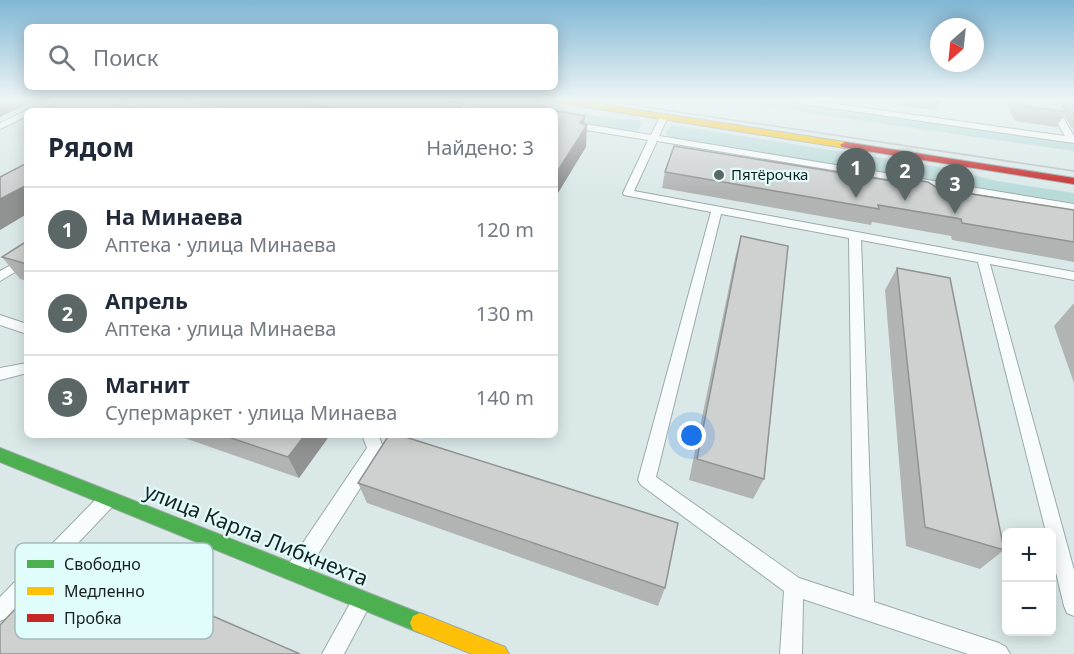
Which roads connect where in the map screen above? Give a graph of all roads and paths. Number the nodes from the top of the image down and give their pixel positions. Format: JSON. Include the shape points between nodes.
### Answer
{"nodes":[{"id":1,"x":605,"y":131,"type":"edge"},
{"id":2,"x":658,"y":131,"type":"edge"},
{"id":3,"x":751,"y":131,"type":"edge"},
{"id":4,"x":1010,"y":131,"type":"edge"},
{"id":5,"x":654,"y":139,"type":"junction"},
{"id":6,"x":1072,"y":139,"type":"edge"},
{"id":7,"x":1074,"y":181,"type":"edge"},
{"id":8,"x":1074,"y":207,"type":"edge"},
{"id":9,"x":717,"y":209,"type":"junction"},
{"id":10,"x":855,"y":235,"type":"junction"},
{"id":11,"x":983,"y":259,"type":"junction"},
{"id":12,"x":24,"y":262,"type":"edge"},
{"id":13,"x":1074,"y":276,"type":"edge"},
{"id":14,"x":0,"y":277,"type":"edge"},
{"id":15,"x":0,"y":320,"type":"edge"},
{"id":16,"x":24,"y":328,"type":"edge"},
{"id":17,"x":24,"y":369,"type":"edge"},
{"id":18,"x":0,"y":374,"type":"edge"},
{"id":19,"x":371,"y":438,"type":"edge"},
{"id":20,"x":0,"y":455,"type":"edge"},
{"id":21,"x":108,"y":498,"type":"junction"},
{"id":22,"x":64,"y":543,"type":"edge"},
{"id":23,"x":294,"y":573,"type":"junction"},
{"id":24,"x":794,"y":586,"type":"junction"},
{"id":25,"x":15,"y":594,"type":"edge"},
{"id":26,"x":362,"y":600,"type":"junction"},
{"id":27,"x":1074,"y":606,"type":"edge"},
{"id":28,"x":2,"y":607,"type":"edge"},
{"id":29,"x":864,"y":609,"type":"junction"},
{"id":30,"x":333,"y":654,"type":"edge"},
{"id":31,"x":498,"y":654,"type":"edge"},
{"id":32,"x":791,"y":654,"type":"edge"},
{"id":33,"x":999,"y":654,"type":"edge"}],
"edges":[{"from":1,"to":5,"type":"lane"},
{"from":2,"to":5,"type":"lane"},
{"from":3,"to":7,"type":"main road"},
{"from":4,"to":6,"type":"lane"},
{"from":5,"to":8,"type":"lane"},
{"from":5,"to":9,"type":"lane","via":[[628,193]]},
{"from":9,"to":10,"type":"lane"},
{"from":9,"to":24,"type":"lane","via":[[647,480]]},
{"from":10,"to":11,"type":"lane"},
{"from":10,"to":29,"type":"lane"},
{"from":11,"to":13,"type":"lane"},
{"from":11,"to":27,"type":"lane"},
{"from":12,"to":14,"type":"lane"},
{"from":15,"to":16,"type":"lane"},
{"from":17,"to":18,"type":"lane"},
{"from":19,"to":23,"type":"lane","via":[[376,449]]},
{"from":20,"to":21,"type":"main road","name":"улица Карла Либкнехта"},
{"from":21,"to":22,"type":"lane"},
{"from":21,"to":23,"type":"main road","name":"улица Карла Либкнехта"},
{"from":23,"to":26,"type":"main road","name":"улица Карла Либкнехта"},
{"from":24,"to":29,"type":"lane"},
{"from":24,"to":32,"type":"lane"},
{"from":25,"to":28,"type":"lane"},
{"from":26,"to":30,"type":"lane"},
{"from":26,"to":31,"type":"main road","name":"улица Карла Либкнехта"},
{"from":29,"to":33,"type":"lane"}]}
